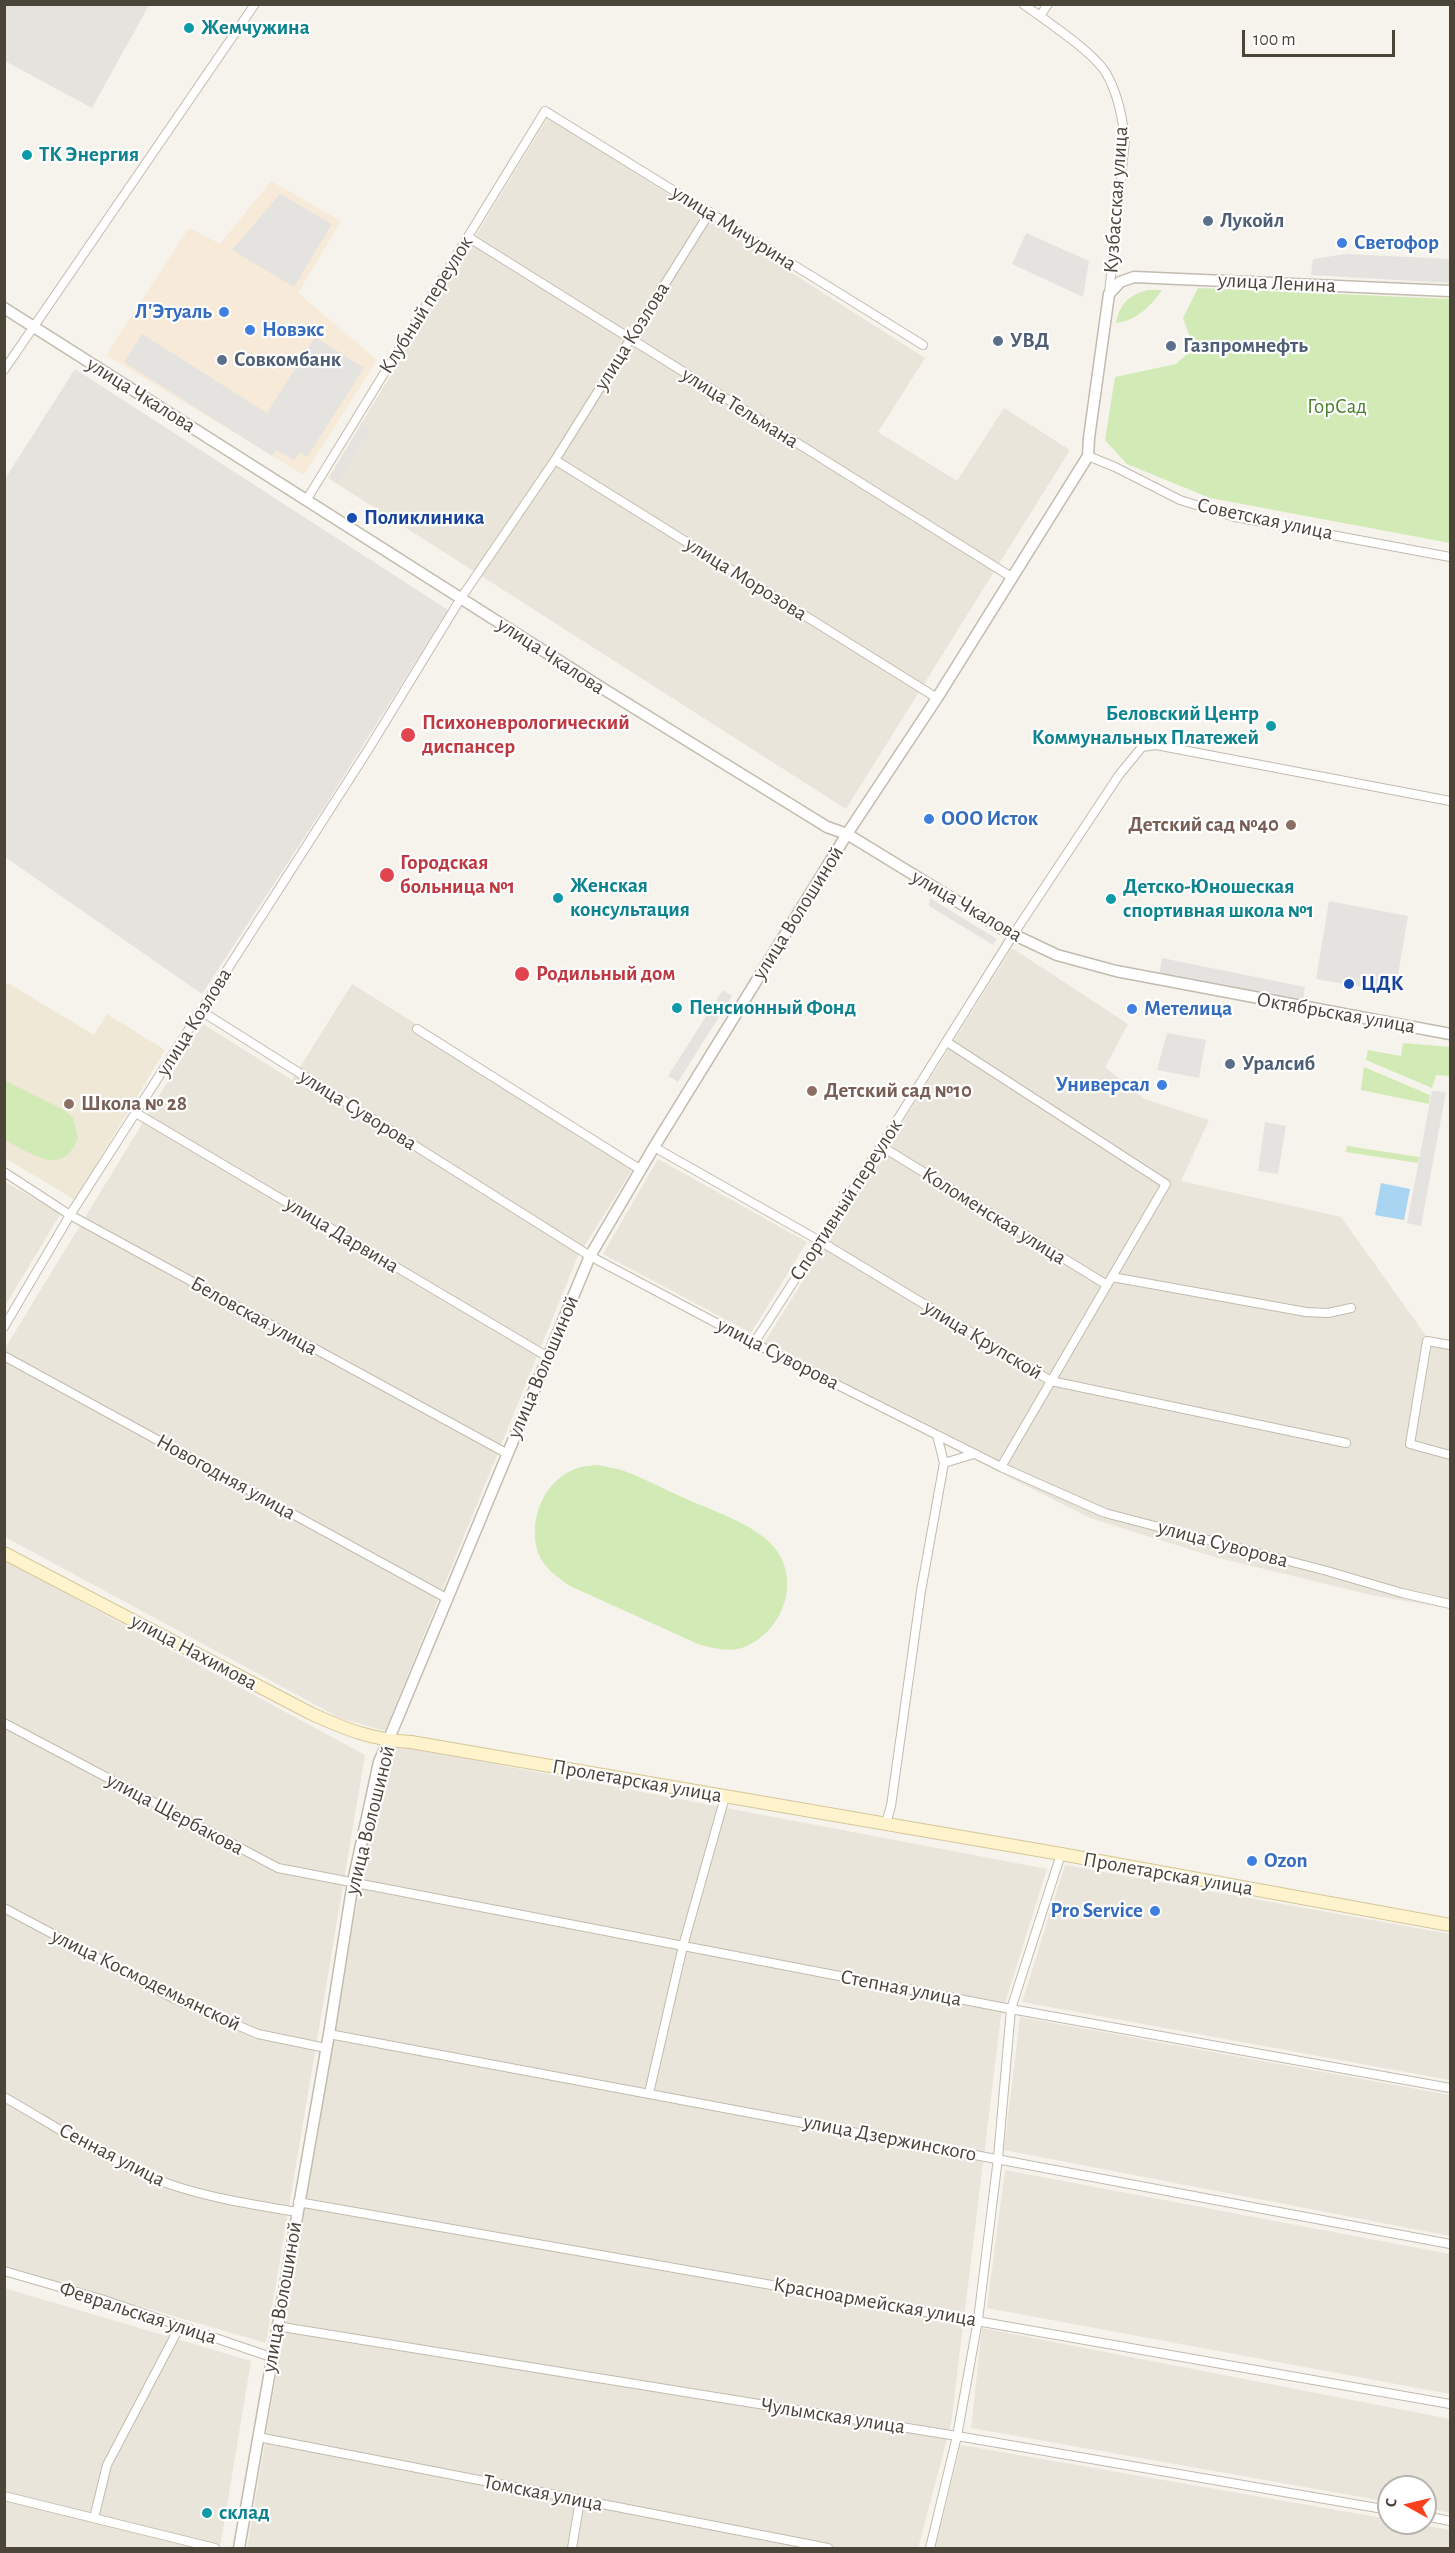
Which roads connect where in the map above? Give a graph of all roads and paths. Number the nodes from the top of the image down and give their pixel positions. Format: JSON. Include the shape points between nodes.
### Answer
{"nodes":[{"id":1,"x":255,"y":4,"type":"edge"},
{"id":2,"x":1023,"y":4,"type":"edge"},
{"id":3,"x":1048,"y":4,"type":"edge"},
{"id":4,"x":1040,"y":16,"type":"junction"},
{"id":5,"x":545,"y":111,"type":"joint"},
{"id":6,"x":710,"y":212,"type":"junction"},
{"id":7,"x":468,"y":237,"type":"junction"},
{"id":8,"x":1450,"y":291,"type":"edge"},
{"id":9,"x":1108,"y":294,"type":"junction"},
{"id":10,"x":4,"y":308,"type":"edge"},
{"id":11,"x":33,"y":327,"type":"junction"},
{"id":12,"x":629,"y":339,"type":"junction"},
{"id":13,"x":922,"y":345,"type":"dead end"},
{"id":14,"x":4,"y":370,"type":"edge"},
{"id":15,"x":1088,"y":456,"type":"junction"},
{"id":16,"x":555,"y":459,"type":"junction"},
{"id":17,"x":307,"y":499,"type":"junction"},
{"id":18,"x":1450,"y":557,"type":"edge"},
{"id":19,"x":1013,"y":578,"type":"junction"},
{"id":20,"x":461,"y":598,"type":"junction"},
{"id":21,"x":937,"y":698,"type":"junction"},
{"id":22,"x":1450,"y":801,"type":"edge"},
{"id":23,"x":846,"y":834,"type":"junction"},
{"id":24,"x":1013,"y":935,"type":"junction"},
{"id":25,"x":1221,"y":992,"type":"joint"},
{"id":26,"x":201,"y":1011,"type":"junction"},
{"id":27,"x":417,"y":1029,"type":"dead end"},
{"id":28,"x":1450,"y":1034,"type":"edge"},
{"id":29,"x":947,"y":1042,"type":"junction"},
{"id":30,"x":136,"y":1113,"type":"junction"},
{"id":31,"x":881,"y":1146,"type":"junction"},
{"id":32,"x":654,"y":1147,"type":"junction"},
{"id":33,"x":641,"y":1170,"type":"junction"},
{"id":34,"x":4,"y":1172,"type":"edge"},
{"id":35,"x":70,"y":1215,"type":"junction"},
{"id":36,"x":820,"y":1241,"type":"junction"},
{"id":37,"x":590,"y":1256,"type":"junction"},
{"id":38,"x":1109,"y":1281,"type":"junction"},
{"id":39,"x":1351,"y":1308,"type":"dead end"},
{"id":40,"x":4,"y":1327,"type":"edge"},
{"id":41,"x":754,"y":1343,"type":"junction"},
{"id":42,"x":1450,"y":1346,"type":"edge"},
{"id":43,"x":4,"y":1356,"type":"edge"},
{"id":44,"x":548,"y":1357,"type":"junction"},
{"id":45,"x":1051,"y":1381,"type":"junction"},
{"id":46,"x":937,"y":1435,"type":"junction"},
{"id":47,"x":1346,"y":1443,"type":"dead end"},
{"id":48,"x":506,"y":1453,"type":"junction"},
{"id":49,"x":974,"y":1454,"type":"junction"},
{"id":50,"x":1450,"y":1455,"type":"edge"},
{"id":51,"x":944,"y":1463,"type":"junction"},
{"id":52,"x":1001,"y":1467,"type":"junction"},
{"id":53,"x":4,"y":1553,"type":"edge"},
{"id":54,"x":448,"y":1599,"type":"junction"},
{"id":55,"x":1450,"y":1604,"type":"edge"},
{"id":56,"x":4,"y":1723,"type":"edge"},
{"id":57,"x":388,"y":1741,"type":"junction"},
{"id":58,"x":725,"y":1797,"type":"junction"},
{"id":59,"x":886,"y":1823,"type":"junction"},
{"id":60,"x":1061,"y":1854,"type":"junction"},
{"id":61,"x":353,"y":1882,"type":"junction"},
{"id":62,"x":4,"y":1908,"type":"edge"},
{"id":63,"x":1450,"y":1925,"type":"edge"},
{"id":64,"x":683,"y":1946,"type":"junction"},
{"id":65,"x":1011,"y":2009,"type":"junction"},
{"id":66,"x":329,"y":2034,"type":"junction"},
{"id":67,"x":326,"y":2048,"type":"junction"},
{"id":68,"x":1450,"y":2088,"type":"edge"},
{"id":69,"x":649,"y":2093,"type":"junction"},
{"id":70,"x":4,"y":2097,"type":"edge"},
{"id":71,"x":998,"y":2158,"type":"junction"},
{"id":72,"x":298,"y":2207,"type":"junction"},
{"id":73,"x":1450,"y":2244,"type":"edge"},
{"id":74,"x":4,"y":2271,"type":"edge"},
{"id":75,"x":978,"y":2320,"type":"junction"},
{"id":76,"x":180,"y":2326,"type":"junction"},
{"id":77,"x":276,"y":2326,"type":"junction"},
{"id":78,"x":271,"y":2357,"type":"junction"},
{"id":79,"x":1450,"y":2404,"type":"edge"},
{"id":80,"x":957,"y":2436,"type":"junction"},
{"id":81,"x":258,"y":2437,"type":"junction"},
{"id":82,"x":4,"y":2496,"type":"edge"},
{"id":83,"x":580,"y":2500,"type":"junction"},
{"id":84,"x":1377,"y":2508,"type":"edge"},
{"id":85,"x":94,"y":2518,"type":"junction"},
{"id":86,"x":215,"y":2548,"type":"edge"},
{"id":87,"x":239,"y":2548,"type":"edge"},
{"id":88,"x":572,"y":2548,"type":"edge"},
{"id":89,"x":828,"y":2548,"type":"edge"},
{"id":90,"x":930,"y":2548,"type":"edge"}],
"edges":[{"from":1,"to":11,"type":"street"},
{"from":2,"to":4,"type":"street","name":"Кузбасская улица"},
{"from":3,"to":4,"type":"street"},
{"from":4,"to":9,"type":"street","name":"Кузбасская улица","via":[[1104,70],[1122,115],[1124,144]]},
{"from":5,"to":6,"type":"street","name":"улица Мичурина"},
{"from":5,"to":7,"type":"street","name":"Клубный переулок"},
{"from":6,"to":12,"type":"street","name":"улица Козлова"},
{"from":6,"to":13,"type":"street","name":"улица Мичурина"},
{"from":7,"to":12,"type":"street","name":"улица Тельмана"},
{"from":7,"to":17,"type":"street","name":"Клубный переулок"},
{"from":8,"to":9,"type":"street","name":"улица Ленина","via":[[1134,277],[1119,282]]},
{"from":9,"to":15,"type":"street","name":"улица Волошиной"},
{"from":10,"to":11,"type":"street","name":"улица Чкалова"},
{"from":11,"to":14,"type":"street"},
{"from":11,"to":17,"type":"street","name":"улица Чкалова"},
{"from":12,"to":16,"type":"street","name":"улица Козлова"},
{"from":12,"to":19,"type":"street","name":"улица Тельмана"},
{"from":15,"to":18,"type":"street","name":"Советская улица","via":[[1180,500],[1235,517]]},
{"from":15,"to":19,"type":"street","name":"улица Волошиной"},
{"from":16,"to":20,"type":"street","name":"улица Козлова"},
{"from":16,"to":21,"type":"street","name":"улица Морозова"},
{"from":17,"to":20,"type":"street","name":"улица Чкалова"},
{"from":19,"to":21,"type":"street","name":"улица Волошиной"},
{"from":20,"to":23,"type":"street","name":"улица Чкалова","via":[[826,827]]},
{"from":20,"to":26,"type":"street","name":"улица Козлова"},
{"from":21,"to":23,"type":"street","name":"улица Волошиной"},
{"from":22,"to":24,"type":"street","name":"Спортивный переулок","via":[[1156,745],[1142,747],[1119,775]]},
{"from":23,"to":24,"type":"street","name":"улица Чкалова"},
{"from":23,"to":32,"type":"street","name":"улица Волошиной"},
{"from":24,"to":25,"type":"street","name":"улица Чкалова","via":[[1057,955]]},
{"from":24,"to":29,"type":"street","name":"Спортивный переулок"},
{"from":25,"to":28,"type":"street","name":"Октябрьская улица"},
{"from":26,"to":30,"type":"street","name":"улица Козлова"},
{"from":26,"to":37,"type":"street","name":"улица Суворова"},
{"from":27,"to":33,"type":"street"},
{"from":29,"to":31,"type":"street","name":"Спортивный переулок"},
{"from":29,"to":38,"type":"street","via":[[1166,1184]]},
{"from":30,"to":35,"type":"street","name":"улица Козлова"},
{"from":30,"to":44,"type":"street","name":"улица Дарвина"},
{"from":31,"to":36,"type":"street","name":"Спортивный переулок"},
{"from":31,"to":38,"type":"street","name":"Коломенская улица"},
{"from":32,"to":33,"type":"street","name":"улица Волошиной"},
{"from":32,"to":36,"type":"street","name":"улица Крупской"},
{"from":33,"to":37,"type":"street","name":"улица Волошиной"},
{"from":34,"to":35,"type":"street","name":"Беловская улица"},
{"from":35,"to":40,"type":"street","name":"улица Козлова"},
{"from":35,"to":48,"type":"street","name":"Беловская улица"},
{"from":36,"to":41,"type":"street","name":"Спортивный переулок"},
{"from":36,"to":45,"type":"street","name":"улица Крупской"},
{"from":37,"to":41,"type":"street","name":"улица Суворова"},
{"from":37,"to":44,"type":"street","name":"улица Волошиной"},
{"from":38,"to":39,"type":"street","name":"Коломенская улица","via":[[1306,1312]]},
{"from":38,"to":45,"type":"street"},
{"from":41,"to":46,"type":"street","name":"улица Суворова"},
{"from":42,"to":50,"type":"street","via":[[1427,1341],[1410,1444]]},
{"from":43,"to":54,"type":"street","name":"Новогодняя улица"},
{"from":44,"to":48,"type":"street","name":"улица Волошиной"},
{"from":45,"to":47,"type":"street","name":"улица Крупской"},
{"from":45,"to":52,"type":"street"},
{"from":46,"to":49,"type":"street","name":"улица Суворова"},
{"from":46,"to":51,"type":"street"},
{"from":48,"to":54,"type":"street","name":"улица Волошиной"},
{"from":49,"to":51,"type":"street"},
{"from":49,"to":52,"type":"street","name":"улица Суворова"},
{"from":51,"to":59,"type":"street"},
{"from":52,"to":55,"type":"street","name":"улица Суворова","via":[[1106,1513]]},
{"from":53,"to":57,"type":"main road","name":"улица Нахимова","via":[[310,1713],[361,1735]]},
{"from":54,"to":57,"type":"street","name":"улица Волошиной"},
{"from":56,"to":61,"type":"street","name":"улица Щербакова","via":[[278,1868]]},
{"from":57,"to":58,"type":"main road","name":"Пролетарская улица"},
{"from":57,"to":61,"type":"street","name":"улица Волошиной","via":[[379,1762]]},
{"from":58,"to":59,"type":"main road","name":"Пролетарская улица"},
{"from":58,"to":64,"type":"street"},
{"from":59,"to":60,"type":"main road","name":"Пролетарская улица"},
{"from":60,"to":63,"type":"main road","name":"Пролетарская улица"},
{"from":60,"to":65,"type":"street"},
{"from":61,"to":64,"type":"street","name":"Степная улица"},
{"from":61,"to":66,"type":"street","name":"улица Волошиной"},
{"from":62,"to":67,"type":"street","name":"улица Космодемьянской","via":[[176,1999],[258,2034]]},
{"from":64,"to":65,"type":"street","name":"Степная улица"},
{"from":64,"to":69,"type":"street"},
{"from":65,"to":68,"type":"street","name":"Степная улица"},
{"from":65,"to":71,"type":"street"},
{"from":66,"to":67,"type":"street","name":"улица Волошиной"},
{"from":66,"to":69,"type":"street","name":"улица Дзержинского"},
{"from":67,"to":72,"type":"street","name":"улица Волошиной"},
{"from":69,"to":71,"type":"street","name":"улица Дзержинского"},
{"from":70,"to":72,"type":"street","name":"Сенная улица","via":[[156,2179],[205,2194]]},
{"from":71,"to":73,"type":"street","name":"улица Дзержинского"},
{"from":71,"to":75,"type":"street"},
{"from":72,"to":75,"type":"street","name":"Красноармейская улица"},
{"from":72,"to":77,"type":"street","name":"улица Волошиной"},
{"from":74,"to":76,"type":"street","name":"Февральская улица"},
{"from":75,"to":79,"type":"street","name":"Красноармейская улица"},
{"from":75,"to":80,"type":"street"},
{"from":76,"to":78,"type":"street","name":"Февральская улица"},
{"from":76,"to":85,"type":"street","via":[[107,2465]]},
{"from":77,"to":78,"type":"street","name":"улица Волошиной"},
{"from":77,"to":80,"type":"street","name":"Чулымская улица"},
{"from":78,"to":81,"type":"street","name":"улица Волошиной"},
{"from":80,"to":84,"type":"street","name":"Чулымская улица"},
{"from":80,"to":90,"type":"street"},
{"from":81,"to":83,"type":"street","name":"Томская улица"},
{"from":81,"to":87,"type":"street","name":"улица Волошиной"},
{"from":82,"to":85,"type":"street"},
{"from":83,"to":88,"type":"street"},
{"from":83,"to":89,"type":"street","name":"Томская улица"},
{"from":85,"to":86,"type":"street"}]}
